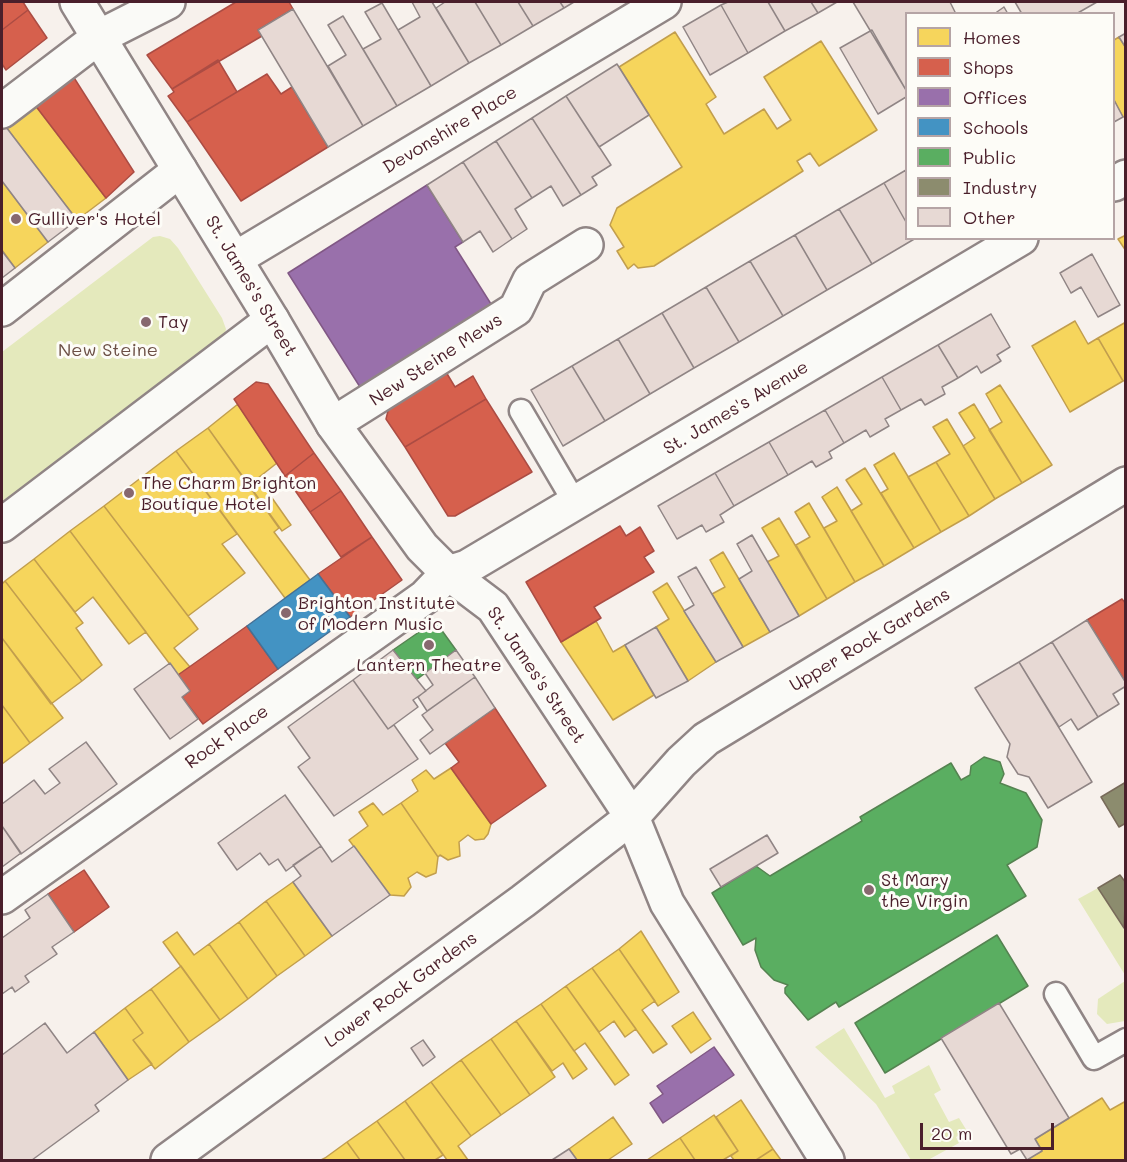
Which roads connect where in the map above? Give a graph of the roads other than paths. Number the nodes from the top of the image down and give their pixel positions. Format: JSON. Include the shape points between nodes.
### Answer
{"nodes":[{"id":1,"x":77,"y":2,"type":"edge"},
{"id":2,"x":168,"y":2,"type":"edge"},
{"id":3,"x":664,"y":2,"type":"edge"},
{"id":4,"x":99,"y":37,"type":"junction"},
{"id":5,"x":2,"y":111,"type":"edge"},
{"id":6,"x":180,"y":170,"type":"junction"},
{"id":7,"x":1018,"y":240,"type":"edge"},
{"id":8,"x":586,"y":245,"type":"dead end"},
{"id":9,"x":236,"y":260,"type":"junction"},
{"id":10,"x":2,"y":309,"type":"edge"},
{"id":11,"x":272,"y":320,"type":"junction"},
{"id":12,"x":521,"y":411,"type":"dead end"},
{"id":13,"x":333,"y":424,"type":"junction"},
{"id":14,"x":1125,"y":484,"type":"edge"},
{"id":15,"x":575,"y":502,"type":"junction"},
{"id":16,"x":2,"y":525,"type":"edge"},
{"id":17,"x":448,"y":573,"type":"junction"},
{"id":18,"x":632,"y":817,"type":"junction"},
{"id":19,"x":2,"y":897,"type":"edge"},
{"id":20,"x":1056,"y":994,"type":"dead end"},
{"id":21,"x":1125,"y":1040,"type":"edge"},
{"id":22,"x":168,"y":1161,"type":"edge"},
{"id":23,"x":827,"y":1161,"type":"edge"}],
"edges":[{"from":1,"to":4,"type":"street","name":"St. James's Street"},
{"from":2,"to":4,"type":"street"},
{"from":3,"to":9,"type":"street","name":"Devonshire Place"},
{"from":4,"to":5,"type":"street"},
{"from":4,"to":6,"type":"street","name":"St. James's Street"},
{"from":6,"to":9,"type":"street","name":"St. James's Street"},
{"from":6,"to":10,"type":"street"},
{"from":7,"to":15,"type":"street","name":"St. James's Avenue"},
{"from":8,"to":13,"type":"street","name":"New Steine Mews","via":[[530,280],[516,309]]},
{"from":9,"to":11,"type":"street","name":"St. James's Street"},
{"from":11,"to":13,"type":"street","name":"St. James's Street"},
{"from":11,"to":16,"type":"street"},
{"from":12,"to":15,"type":"lane"},
{"from":13,"to":17,"type":"street","name":"St. James's Street","via":[[422,547]]},
{"from":14,"to":18,"type":"street","name":"Upper Rock Gardens","via":[[706,739]]},
{"from":15,"to":17,"type":"street","name":"St. James's Avenue","via":[[466,567]]},
{"from":17,"to":18,"type":"street","name":"St. James's Street","via":[[493,607]]},
{"from":17,"to":19,"type":"street","name":"Rock Place","via":[[425,597]]},
{"from":18,"to":22,"type":"street","name":"Lower Rock Gardens"},
{"from":18,"to":23,"type":"street","name":"St. James's Street","via":[[667,903]]},
{"from":20,"to":21,"type":"lane","via":[[1094,1058]]}]}
